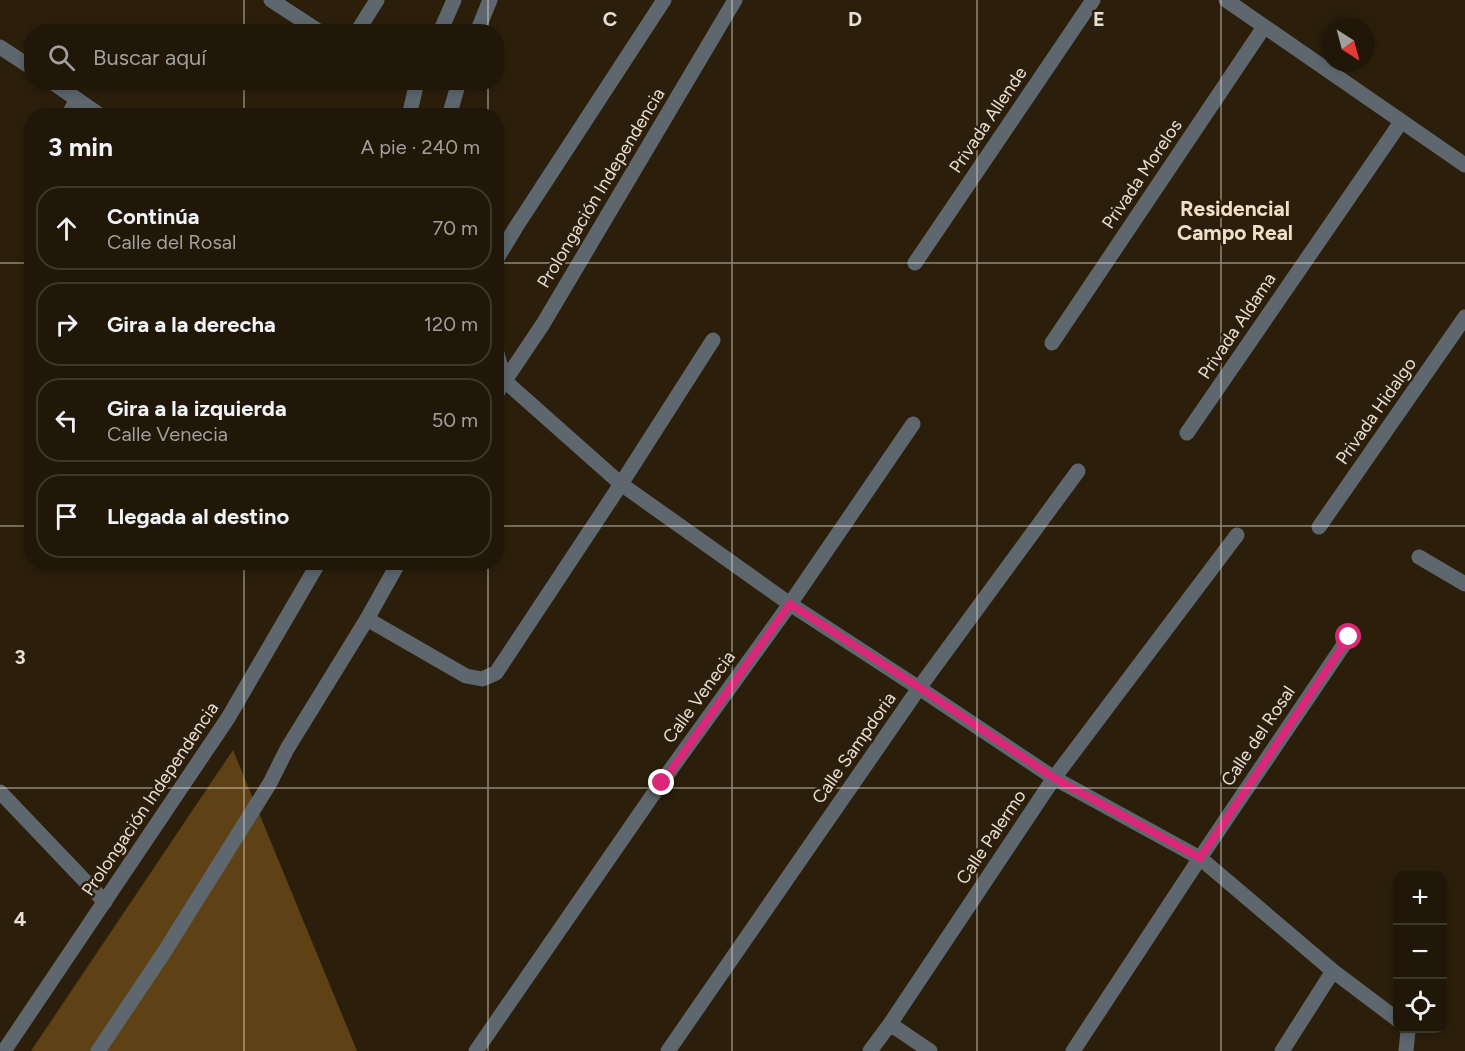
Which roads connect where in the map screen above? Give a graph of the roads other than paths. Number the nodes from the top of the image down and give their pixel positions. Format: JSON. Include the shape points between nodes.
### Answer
{"nodes":[{"id":1,"x":271,"y":0,"type":"edge"},
{"id":2,"x":377,"y":0,"type":"edge"},
{"id":3,"x":454,"y":0,"type":"edge"},
{"id":4,"x":490,"y":0,"type":"edge"},
{"id":5,"x":664,"y":0,"type":"edge"},
{"id":6,"x":735,"y":0,"type":"edge"},
{"id":7,"x":1093,"y":0,"type":"edge"},
{"id":8,"x":1226,"y":0,"type":"edge"},
{"id":9,"x":308,"y":24,"type":"edge"},
{"id":10,"x":362,"y":24,"type":"edge"},
{"id":11,"x":444,"y":24,"type":"edge"},
{"id":12,"x":480,"y":24,"type":"edge"},
{"id":13,"x":1264,"y":27,"type":"junction"},
{"id":14,"x":0,"y":47,"type":"edge"},
{"id":15,"x":24,"y":63,"type":"edge"},
{"id":16,"x":64,"y":90,"type":"edge"},
{"id":17,"x":415,"y":90,"type":"edge"},
{"id":18,"x":457,"y":90,"type":"edge"},
{"id":19,"x":77,"y":99,"type":"junction"},
{"id":20,"x":72,"y":108,"type":"edge"},
{"id":21,"x":90,"y":108,"type":"edge"},
{"id":22,"x":411,"y":108,"type":"edge"},
{"id":23,"x":451,"y":108,"type":"edge"},
{"id":24,"x":1401,"y":122,"type":"junction"},
{"id":25,"x":1465,"y":165,"type":"edge"},
{"id":26,"x":504,"y":247,"type":"edge"},
{"id":27,"x":915,"y":263,"type":"dead end"},
{"id":28,"x":1465,"y":317,"type":"edge"},
{"id":29,"x":713,"y":340,"type":"dead end"},
{"id":30,"x":1052,"y":343,"type":"dead end"},
{"id":31,"x":504,"y":383,"type":"edge"},
{"id":32,"x":504,"y":390,"type":"edge"},
{"id":33,"x":913,"y":424,"type":"dead end"},
{"id":34,"x":1187,"y":433,"type":"dead end"},
{"id":35,"x":1078,"y":471,"type":"dead end"},
{"id":36,"x":621,"y":484,"type":"junction"},
{"id":37,"x":1319,"y":527,"type":"dead end"},
{"id":38,"x":1237,"y":535,"type":"dead end"},
{"id":39,"x":1419,"y":557,"type":"dead end"},
{"id":40,"x":314,"y":570,"type":"edge"},
{"id":41,"x":395,"y":570,"type":"edge"},
{"id":42,"x":1465,"y":584,"type":"edge"},
{"id":43,"x":790,"y":604,"type":"junction"},
{"id":44,"x":367,"y":619,"type":"junction"},
{"id":45,"x":1349,"y":637,"type":"dead end"},
{"id":46,"x":920,"y":688,"type":"junction"},
{"id":47,"x":1054,"y":778,"type":"junction"},
{"id":48,"x":0,"y":792,"type":"edge"},
{"id":49,"x":1200,"y":858,"type":"junction"},
{"id":50,"x":105,"y":902,"type":"junction"},
{"id":51,"x":1333,"y":971,"type":"junction"},
{"id":52,"x":1393,"y":1017,"type":"edge"},
{"id":53,"x":890,"y":1024,"type":"junction"},
{"id":54,"x":1405,"y":1033,"type":"edge"},
{"id":55,"x":4,"y":1051,"type":"edge"},
{"id":56,"x":98,"y":1051,"type":"edge"},
{"id":57,"x":476,"y":1051,"type":"edge"},
{"id":58,"x":668,"y":1051,"type":"edge"},
{"id":59,"x":870,"y":1051,"type":"edge"},
{"id":60,"x":930,"y":1051,"type":"edge"},
{"id":61,"x":1073,"y":1051,"type":"edge"},
{"id":62,"x":1282,"y":1051,"type":"edge"},
{"id":63,"x":1406,"y":1051,"type":"edge"}],
"edges":[{"from":1,"to":9,"type":"street"},
{"from":2,"to":10,"type":"street"},
{"from":3,"to":11,"type":"street"},
{"from":4,"to":12,"type":"street"},
{"from":5,"to":26,"type":"street"},
{"from":6,"to":31,"type":"street","name":"Prolongación Independencia"},
{"from":7,"to":27,"type":"street","name":"Privada Allende"},
{"from":8,"to":13,"type":"street"},
{"from":13,"to":24,"type":"street"},
{"from":13,"to":30,"type":"street","name":"Privada Morelos"},
{"from":14,"to":15,"type":"street"},
{"from":16,"to":19,"type":"street"},
{"from":17,"to":22,"type":"street"},
{"from":18,"to":23,"type":"street"},
{"from":19,"to":20,"type":"street"},
{"from":19,"to":21,"type":"street"},
{"from":24,"to":25,"type":"street"},
{"from":24,"to":34,"type":"street","name":"Privada Aldama"},
{"from":28,"to":37,"type":"street","name":"Privada Hidalgo"},
{"from":29,"to":36,"type":"street"},
{"from":32,"to":36,"type":"street"},
{"from":33,"to":43,"type":"street","name":"Calle Venecia"},
{"from":35,"to":46,"type":"street","name":"Calle Sampdoria"},
{"from":36,"to":43,"type":"street"},
{"from":36,"to":44,"type":"street","via":[[496,673],[482,679],[466,675]]},
{"from":38,"to":47,"type":"street","name":"Calle Palermo"},
{"from":39,"to":42,"type":"street"},
{"from":40,"to":50,"type":"street","name":"Prolongación Independencia","via":[[228,718]]},
{"from":41,"to":44,"type":"street"},
{"from":43,"to":46,"type":"street"},
{"from":43,"to":57,"type":"street","name":"Calle Venecia"},
{"from":44,"to":56,"type":"street","via":[[270,783]]},
{"from":45,"to":49,"type":"street","name":"Calle del Rosal"},
{"from":46,"to":47,"type":"street"},
{"from":46,"to":58,"type":"street","name":"Calle Sampdoria"},
{"from":47,"to":49,"type":"street"},
{"from":47,"to":53,"type":"street","name":"Calle Palermo"},
{"from":48,"to":50,"type":"street"},
{"from":49,"to":51,"type":"street"},
{"from":49,"to":61,"type":"street","name":"Calle del Rosal"},
{"from":50,"to":55,"type":"street","name":"Prolongación Independencia"},
{"from":51,"to":52,"type":"street"},
{"from":51,"to":62,"type":"street"},
{"from":53,"to":59,"type":"street","name":"Calle Palermo"},
{"from":53,"to":60,"type":"street"},
{"from":54,"to":63,"type":"street"}]}
